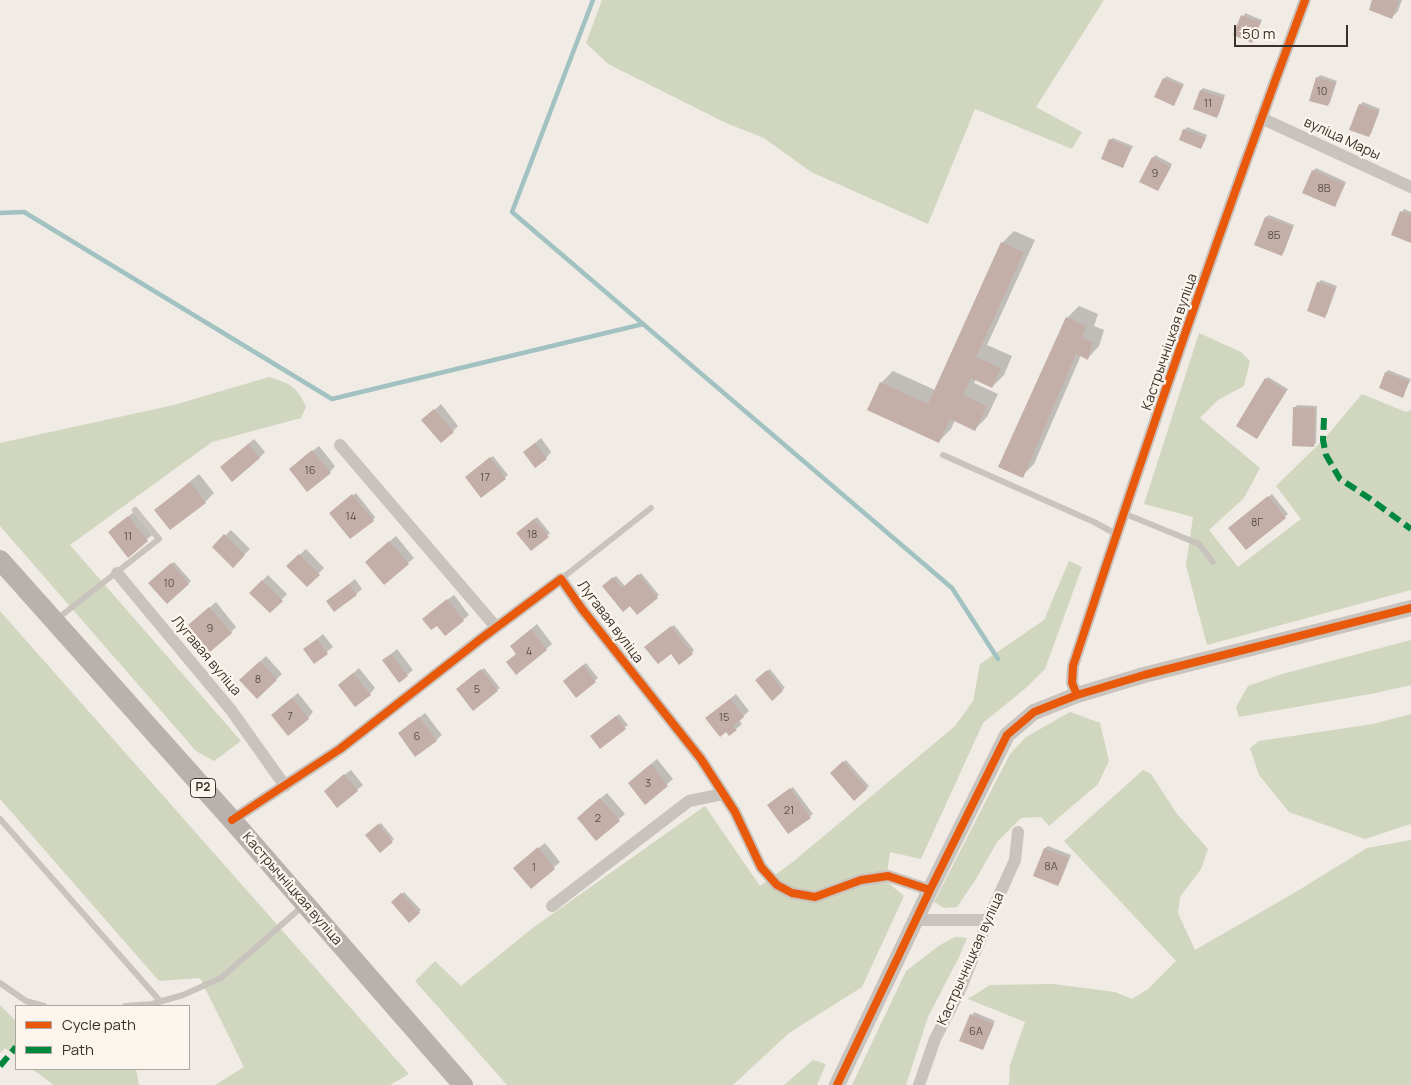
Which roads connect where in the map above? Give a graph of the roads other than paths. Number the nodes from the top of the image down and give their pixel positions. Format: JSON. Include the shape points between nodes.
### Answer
{"nodes":[{"id":1,"x":1306,"y":0,"type":"edge"},
{"id":2,"x":1261,"y":118,"type":"junction"},
{"id":3,"x":1411,"y":187,"type":"edge"},
{"id":4,"x":340,"y":445,"type":"dead end"},
{"id":5,"x":943,"y":455,"type":"dead end"},
{"id":6,"x":651,"y":508,"type":"dead end"},
{"id":7,"x":135,"y":510,"type":"dead end"},
{"id":8,"x":1123,"y":513,"type":"junction"},
{"id":9,"x":1116,"y":534,"type":"junction"},
{"id":10,"x":0,"y":560,"type":"edge"},
{"id":11,"x":1213,"y":562,"type":"dead end"},
{"id":12,"x":117,"y":572,"type":"junction"},
{"id":13,"x":561,"y":578,"type":"junction"},
{"id":14,"x":1411,"y":608,"type":"edge"},
{"id":15,"x":54,"y":621,"type":"junction"},
{"id":16,"x":496,"y":627,"type":"junction"},
{"id":17,"x":1077,"y":695,"type":"junction"},
{"id":18,"x":285,"y":786,"type":"junction"},
{"id":19,"x":723,"y":794,"type":"junction"},
{"id":20,"x":0,"y":819,"type":"edge"},
{"id":21,"x":232,"y":820,"type":"junction"},
{"id":22,"x":1018,"y":832,"type":"dead end"},
{"id":23,"x":930,"y":890,"type":"junction"},
{"id":24,"x":305,"y":904,"type":"junction"},
{"id":25,"x":552,"y":906,"type":"dead end"},
{"id":26,"x":916,"y":920,"type":"junction"},
{"id":27,"x":988,"y":920,"type":"junction"},
{"id":28,"x":0,"y":983,"type":"edge"},
{"id":29,"x":160,"y":1001,"type":"junction"},
{"id":30,"x":40,"y":1005,"type":"edge"},
{"id":31,"x":132,"y":1005,"type":"edge"},
{"id":32,"x":463,"y":1085,"type":"edge"},
{"id":33,"x":837,"y":1085,"type":"edge"},
{"id":34,"x":919,"y":1085,"type":"edge"}],
"edges":[{"from":1,"to":2,"type":"street","name":"Кастрычніцкая вуліца"},
{"from":2,"to":3,"type":"street","name":"вуліца Мары"},
{"from":2,"to":8,"type":"street","name":"Кастрычніцкая вуліца"},
{"from":4,"to":16,"type":"street"},
{"from":5,"to":9,"type":"lane"},
{"from":6,"to":13,"type":"lane"},
{"from":7,"to":12,"type":"lane","via":[[160,539]]},
{"from":8,"to":9,"type":"street","name":"Кастрычніцкая вуліца"},
{"from":8,"to":11,"type":"lane","via":[[1199,544]]},
{"from":9,"to":17,"type":"street","name":"Кастрычніцкая вуліца","via":[[1073,666],[1072,683]]},
{"from":10,"to":15,"type":"main road","name":"Кастрычніцкая вуліца","number":"Р2"},
{"from":12,"to":15,"type":"lane"},
{"from":12,"to":18,"type":"street","name":"Лугавая вуліца","via":[[232,710]]},
{"from":13,"to":16,"type":"street","name":"Лугавая вуліца"},
{"from":13,"to":19,"type":"street","name":"Лугавая вуліца","via":[[702,759]]},
{"from":14,"to":17,"type":"street"},
{"from":15,"to":21,"type":"main road","name":"Кастрычніцкая вуліца","number":"Р2"},
{"from":16,"to":18,"type":"street","name":"Лугавая вуліца","via":[[340,749]]},
{"from":17,"to":23,"type":"street","via":[[1034,712],[1007,735]]},
{"from":18,"to":21,"type":"street","name":"Лугавая вуліца"},
{"from":19,"to":23,"type":"street","name":"Лугавая вуліца","via":[[761,867],[778,885],[792,893],[815,897],[862,880],[888,876]]},
{"from":19,"to":25,"type":"street","via":[[689,801]]},
{"from":20,"to":29,"type":"lane"},
{"from":21,"to":24,"type":"main road","name":"Кастрычніцкая вуліца","number":"Р2"},
{"from":22,"to":27,"type":"street","name":"Кастрычніцкая вуліца","via":[[1015,860]]},
{"from":23,"to":26,"type":"street"},
{"from":24,"to":29,"type":"lane","via":[[221,978],[183,995]]},
{"from":24,"to":32,"type":"main road","name":"Кастрычніцкая вуліца","number":"Р2"},
{"from":26,"to":27,"type":"street"},
{"from":26,"to":33,"type":"street"},
{"from":27,"to":34,"type":"street","name":"Кастрычніцкая вуліца","via":[[960,990],[935,1039]]},
{"from":28,"to":30,"type":"lane","via":[[26,1001]]},
{"from":29,"to":31,"type":"lane"}]}
